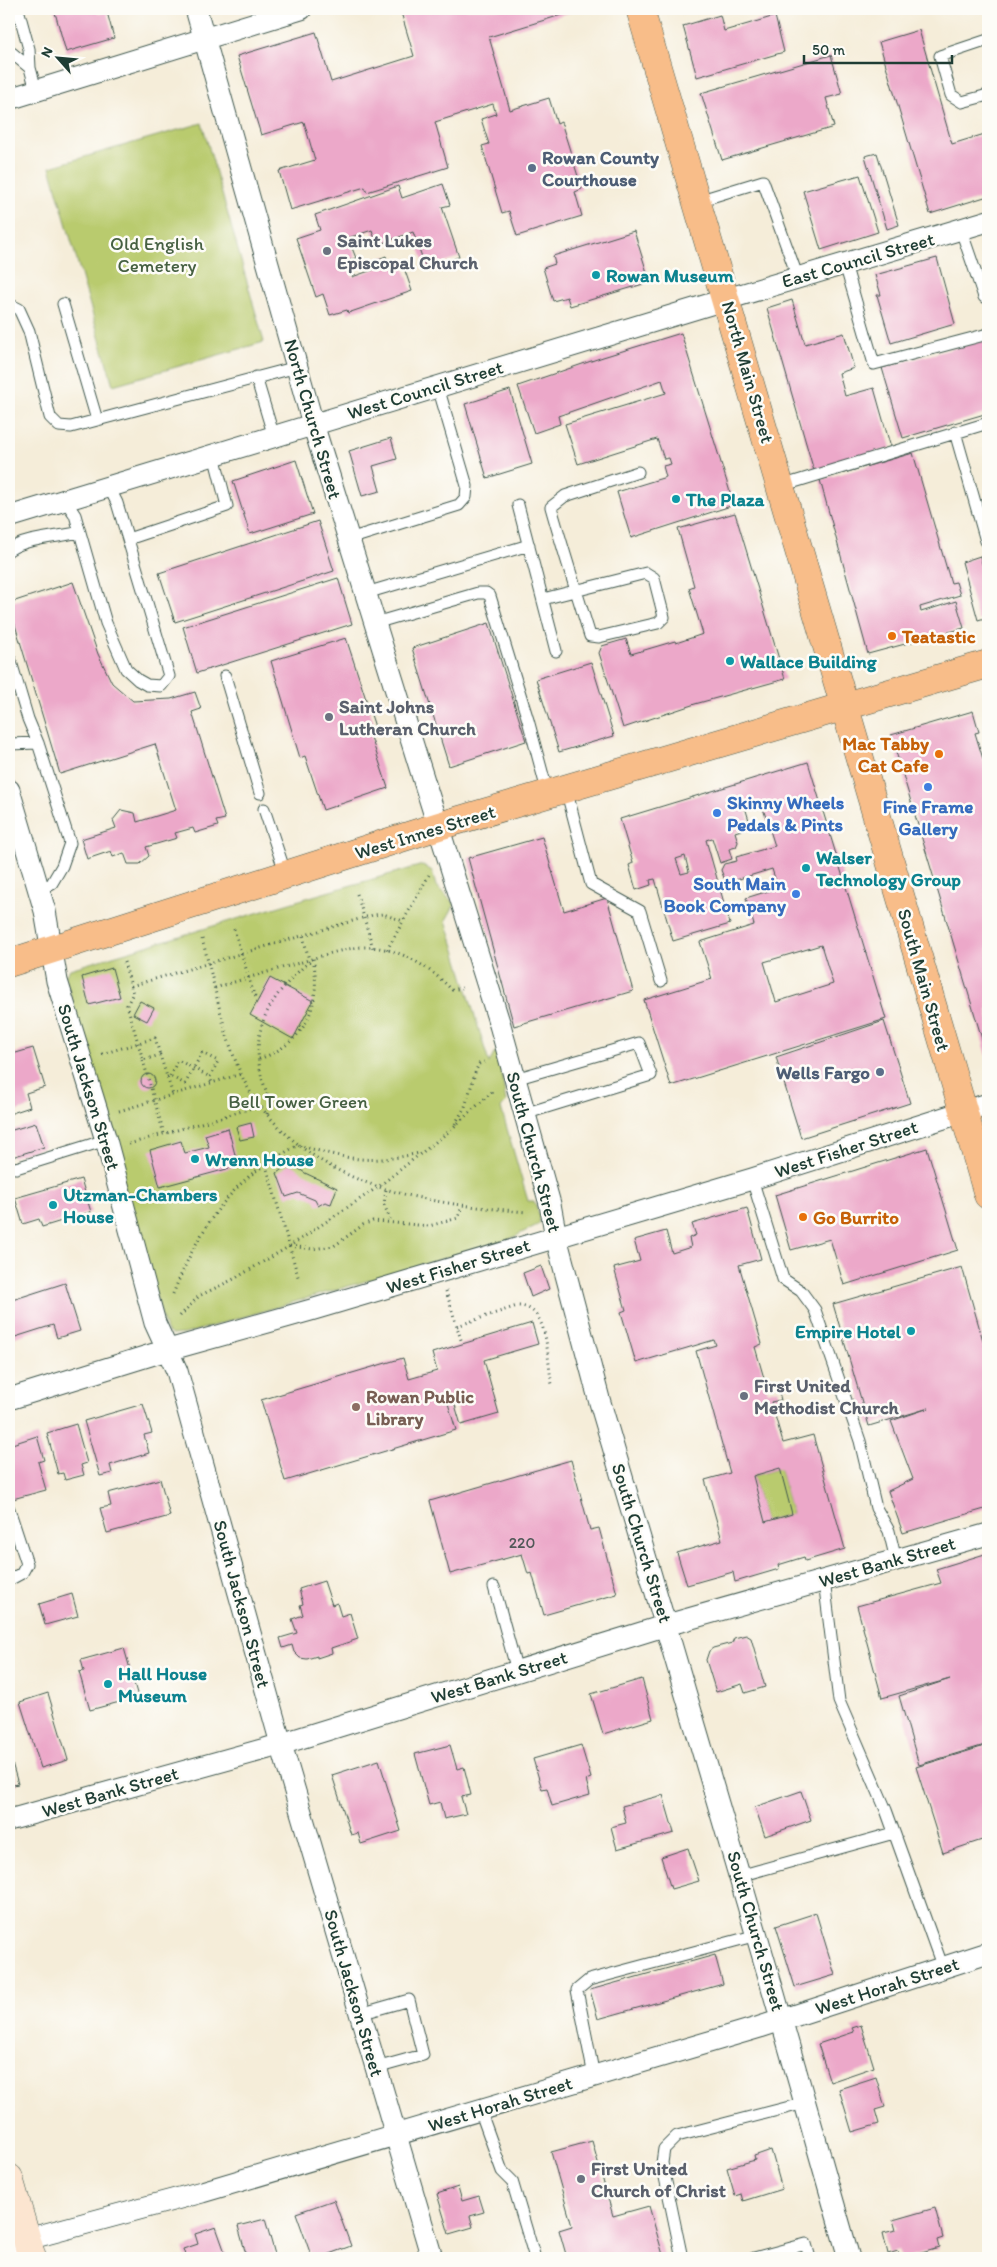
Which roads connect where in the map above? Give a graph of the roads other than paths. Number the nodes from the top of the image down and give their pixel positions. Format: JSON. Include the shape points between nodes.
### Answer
{"nodes":[{"id":1,"x":18,"y":9,"type":"edge"},
{"id":2,"x":196,"y":9,"type":"edge"},
{"id":3,"x":301,"y":9,"type":"edge"},
{"id":4,"x":640,"y":9,"type":"edge"},
{"id":5,"x":205,"y":38,"type":"junction"},
{"id":6,"x":988,"y":40,"type":"edge"},
{"id":7,"x":9,"y":54,"type":"edge"},
{"id":8,"x":30,"y":68,"type":"junction"},
{"id":9,"x":36,"y":90,"type":"junction"},
{"id":10,"x":988,"y":95,"type":"edge"},
{"id":11,"x":9,"y":99,"type":"edge"},
{"id":12,"x":698,"y":201,"type":"junction"},
{"id":13,"x":988,"y":221,"type":"edge"},
{"id":14,"x":961,"y":230,"type":"junction"},
{"id":15,"x":845,"y":264,"type":"junction"},
{"id":16,"x":798,"y":278,"type":"junction"},
{"id":17,"x":988,"y":296,"type":"edge"},
{"id":18,"x":727,"y":299,"type":"junction"},
{"id":19,"x":9,"y":304,"type":"edge"},
{"id":20,"x":64,"y":304,"type":"dead end"},
{"id":21,"x":988,"y":334,"type":"edge"},
{"id":22,"x":297,"y":367,"type":"junction"},
{"id":23,"x":256,"y":377,"type":"junction"},
{"id":24,"x":438,"y":387,"type":"junction"},
{"id":25,"x":97,"y":420,"type":"junction"},
{"id":26,"x":988,"y":423,"type":"edge"},
{"id":27,"x":313,"y":424,"type":"junction"},
{"id":28,"x":955,"y":432,"type":"junction"},
{"id":29,"x":274,"y":436,"type":"junction"},
{"id":30,"x":214,"y":455,"type":"junction"},
{"id":31,"x":638,"y":472,"type":"dead end"},
{"id":32,"x":109,"y":486,"type":"junction"},
{"id":33,"x":780,"y":486,"type":"junction"},
{"id":34,"x":65,"y":500,"type":"junction"},
{"id":35,"x":518,"y":505,"type":"dead end"},
{"id":36,"x":9,"y":517,"type":"edge"},
{"id":37,"x":80,"y":532,"type":"junction"},
{"id":38,"x":128,"y":539,"type":"junction"},
{"id":39,"x":349,"y":539,"type":"junction"},
{"id":40,"x":988,"y":540,"type":"edge"},
{"id":41,"x":529,"y":545,"type":"junction"},
{"id":42,"x":9,"y":550,"type":"edge"},
{"id":43,"x":577,"y":591,"type":"junction"},
{"id":44,"x":366,"y":593,"type":"junction"},
{"id":45,"x":543,"y":599,"type":"junction"},
{"id":46,"x":375,"y":623,"type":"junction"},
{"id":47,"x":556,"y":651,"type":"dead end"},
{"id":48,"x":9,"y":655,"type":"edge"},
{"id":49,"x":988,"y":664,"type":"edge"},
{"id":50,"x":224,"y":676,"type":"dead end"},
{"id":51,"x":844,"y":707,"type":"junction"},
{"id":52,"x":38,"y":743,"type":"junction"},
{"id":53,"x":9,"y":744,"type":"edge"},
{"id":54,"x":9,"y":790,"type":"edge"},
{"id":55,"x":557,"y":791,"type":"junction"},
{"id":56,"x":260,"y":793,"type":"dead end"},
{"id":57,"x":264,"y":808,"type":"dead end"},
{"id":58,"x":439,"y":826,"type":"junction"},
{"id":59,"x":286,"y":876,"type":"junction"},
{"id":60,"x":39,"y":890,"type":"junction"},
{"id":61,"x":51,"y":950,"type":"junction"},
{"id":62,"x":9,"y":963,"type":"edge"},
{"id":63,"x":660,"y":981,"type":"dead end"},
{"id":64,"x":515,"y":1079,"type":"junction"},
{"id":65,"x":976,"y":1108,"type":"edge"},
{"id":66,"x":524,"y":1114,"type":"junction"},
{"id":67,"x":106,"y":1140,"type":"junction"},
{"id":68,"x":9,"y":1167,"type":"edge"},
{"id":69,"x":752,"y":1179,"type":"junction"},
{"id":70,"x":988,"y":1195,"type":"edge"},
{"id":71,"x":556,"y":1237,"type":"junction"},
{"id":72,"x":168,"y":1350,"type":"junction"},
{"id":73,"x":9,"y":1399,"type":"edge"},
{"id":74,"x":9,"y":1509,"type":"edge"},
{"id":75,"x":988,"y":1534,"type":"edge"},
{"id":76,"x":896,"y":1560,"type":"junction"},
{"id":77,"x":9,"y":1580,"type":"edge"},
{"id":78,"x":824,"y":1580,"type":"junction"},
{"id":79,"x":494,"y":1587,"type":"dead end"},
{"id":80,"x":667,"y":1625,"type":"junction"},
{"id":81,"x":518,"y":1671,"type":"junction"},
{"id":82,"x":281,"y":1744,"type":"junction"},
{"id":83,"x":9,"y":1820,"type":"edge"},
{"id":84,"x":894,"y":1833,"type":"junction"},
{"id":85,"x":739,"y":1876,"type":"junction"},
{"id":86,"x":757,"y":1935,"type":"junction"},
{"id":87,"x":988,"y":1953,"type":"edge"},
{"id":88,"x":943,"y":1968,"type":"junction"},
{"id":89,"x":360,"y":2014,"type":"junction"},
{"id":90,"x":782,"y":2020,"type":"junction"},
{"id":91,"x":376,"y":2068,"type":"junction"},
{"id":92,"x":594,"y":2076,"type":"junction"},
{"id":93,"x":805,"y":2103,"type":"junction"},
{"id":94,"x":480,"y":2110,"type":"junction"},
{"id":95,"x":396,"y":2135,"type":"junction"},
{"id":96,"x":9,"y":2178,"type":"edge"},
{"id":97,"x":22,"y":2247,"type":"edge"},
{"id":98,"x":432,"y":2258,"type":"edge"},
{"id":99,"x":535,"y":2258,"type":"edge"},
{"id":100,"x":682,"y":2258,"type":"edge"},
{"id":101,"x":754,"y":2258,"type":"edge"},
{"id":102,"x":810,"y":2258,"type":"edge"},
{"id":103,"x":849,"y":2258,"type":"edge"}],
"edges":[{"from":1,"to":8,"type":"lane","via":[[29,49]]},
{"from":2,"to":5,"type":"street","name":"North Church Street"},
{"from":3,"to":5,"type":"street"},
{"from":4,"to":12,"type":"main road","name":"North Main Street"},
{"from":5,"to":9,"type":"street"},
{"from":5,"to":22,"type":"street","name":"North Church Street"},
{"from":6,"to":10,"type":"lane","via":[[940,56],[951,95],[962,102]]},
{"from":7,"to":8,"type":"lane"},
{"from":8,"to":9,"type":"lane"},
{"from":9,"to":11,"type":"street"},
{"from":12,"to":16,"type":"lane","via":[[763,181]]},
{"from":12,"to":18,"type":"main road","name":"North Main Street"},
{"from":13,"to":14,"type":"street","name":"East Council Street"},
{"from":14,"to":15,"type":"street","name":"East Council Street"},
{"from":14,"to":17,"type":"lane","via":[[984,297]]},
{"from":15,"to":16,"type":"street","name":"East Council Street"},
{"from":15,"to":21,"type":"lane","via":[[874,364]]},
{"from":16,"to":18,"type":"street","name":"East Council Street"},
{"from":18,"to":24,"type":"street","name":"West Council Street"},
{"from":18,"to":33,"type":"main road","name":"North Main Street"},
{"from":19,"to":25,"type":"lane","via":[[19,309],[28,331],[50,417],[59,426],[71,427]]},
{"from":20,"to":25,"type":"lane"},
{"from":22,"to":23,"type":"lane"},
{"from":22,"to":27,"type":"street","name":"North Church Street"},
{"from":23,"to":25,"type":"lane"},
{"from":23,"to":29,"type":"lane"},
{"from":24,"to":27,"type":"street","name":"West Council Street"},
{"from":24,"to":39,"type":"lane","via":[[467,486],[466,497],[459,505]]},
{"from":26,"to":28,"type":"lane"},
{"from":27,"to":29,"type":"street","name":"West Council Street"},
{"from":27,"to":39,"type":"street","name":"North Church Street"},
{"from":28,"to":33,"type":"lane"},
{"from":28,"to":40,"type":"lane"},
{"from":29,"to":30,"type":"street","name":"West Council Street"},
{"from":30,"to":32,"type":"street","name":"West Council Street"},
{"from":30,"to":38,"type":"lane","via":[[227,506]]},
{"from":31,"to":43,"type":"lane","via":[[565,496],[551,507]]},
{"from":32,"to":34,"type":"street","name":"West Council Street"},
{"from":32,"to":38,"type":"lane"},
{"from":33,"to":51,"type":"main road","name":"North Main Street"},
{"from":34,"to":36,"type":"street","name":"West Council Street"},
{"from":34,"to":37,"type":"lane","via":[[76,516]]},
{"from":35,"to":41,"type":"lane"},
{"from":37,"to":38,"type":"lane","via":[[106,623],[126,669],[138,680],[161,686],[169,676]]},
{"from":37,"to":42,"type":"lane","via":[[33,540]]},
{"from":39,"to":44,"type":"street","name":"North Church Street"},
{"from":41,"to":44,"type":"lane"},
{"from":41,"to":45,"type":"lane"},
{"from":43,"to":43,"type":"lane","via":[[646,573],[654,578],[664,617],[658,623],[599,637],[590,636]]},
{"from":43,"to":45,"type":"lane"},
{"from":44,"to":46,"type":"street","name":"North Church Street"},
{"from":45,"to":47,"type":"lane"},
{"from":46,"to":55,"type":"lane","via":[[478,593],[490,596],[528,720]]},
{"from":46,"to":58,"type":"street","name":"North Church Street"},
{"from":48,"to":52,"type":"lane"},
{"from":49,"to":51,"type":"main road","name":"West Innes Street"},
{"from":50,"to":56,"type":"lane"},
{"from":51,"to":55,"type":"main road","name":"West Innes Street"},
{"from":51,"to":65,"type":"main road","name":"South Main Street"},
{"from":52,"to":53,"type":"lane"},
{"from":52,"to":60,"type":"lane","via":[[70,844],[52,883]]},
{"from":54,"to":60,"type":"street","name":"South Jackson Street"},
{"from":55,"to":58,"type":"main road","name":"West Innes Street"},
{"from":55,"to":63,"type":"lane","via":[[591,884],[640,911]]},
{"from":57,"to":59,"type":"lane"},
{"from":58,"to":59,"type":"main road","name":"West Innes Street"},
{"from":58,"to":64,"type":"street","name":"South Church Street"},
{"from":59,"to":61,"type":"main road","name":"West Innes Street"},
{"from":60,"to":61,"type":"street","name":"South Jackson Street"},
{"from":61,"to":62,"type":"main road","name":"West Innes Street"},
{"from":61,"to":67,"type":"street","name":"South Jackson Street","via":[[57,981]]},
{"from":64,"to":66,"type":"street","name":"South Church Street"},
{"from":64,"to":66,"type":"lane","via":[[639,1043],[650,1075]]},
{"from":65,"to":69,"type":"street","name":"West Fisher Street"},
{"from":65,"to":70,"type":"main road","name":"South Main Street"},
{"from":66,"to":71,"type":"street","name":"South Church Street","via":[[550,1204]]},
{"from":67,"to":68,"type":"lane","via":[[16,1168]]},
{"from":67,"to":72,"type":"street","name":"South Jackson Street","via":[[155,1323]]},
{"from":69,"to":71,"type":"street","name":"West Fisher Street"},
{"from":69,"to":76,"type":"lane","via":[[783,1279],[801,1291],[815,1310],[860,1441],[876,1508],[889,1531]]},
{"from":71,"to":72,"type":"street","name":"West Fisher Street"},
{"from":71,"to":80,"type":"street","name":"South Church Street","via":[[599,1399]]},
{"from":72,"to":73,"type":"street","name":"West Fisher Street"},
{"from":72,"to":82,"type":"street","name":"South Jackson Street","via":[[177,1371]]},
{"from":74,"to":77,"type":"lane","via":[[27,1564],[22,1573]]},
{"from":75,"to":76,"type":"street","name":"West Bank Street"},
{"from":76,"to":78,"type":"street","name":"West Bank Street"},
{"from":78,"to":80,"type":"street","name":"West Bank Street"},
{"from":78,"to":84,"type":"lane","via":[[839,1701]]},
{"from":79,"to":81,"type":"lane"},
{"from":80,"to":81,"type":"street","name":"West Bank Street"},
{"from":80,"to":85,"type":"street","name":"South Church Street"},
{"from":81,"to":82,"type":"street","name":"West Bank Street"},
{"from":82,"to":83,"type":"street","name":"West Bank Street"},
{"from":82,"to":89,"type":"street","name":"South Jackson Street"},
{"from":84,"to":85,"type":"lane"},
{"from":84,"to":88,"type":"lane"},
{"from":85,"to":86,"type":"street","name":"South Church Street"},
{"from":86,"to":90,"type":"street","name":"South Church Street"},
{"from":86,"to":92,"type":"lane","via":[[589,1980],[577,1990]]},
{"from":87,"to":88,"type":"street","name":"West Horah Street"},
{"from":88,"to":90,"type":"street","name":"West Horah Street"},
{"from":89,"to":91,"type":"street","name":"South Jackson Street"},
{"from":89,"to":91,"type":"lane","via":[[409,2000],[423,2055]]},
{"from":90,"to":92,"type":"street","name":"West Horah Street"},
{"from":90,"to":93,"type":"street","name":"South Church Street"},
{"from":91,"to":95,"type":"street","name":"South Jackson Street"},
{"from":92,"to":94,"type":"street","name":"West Horah Street"},
{"from":93,"to":100,"type":"lane","via":[[677,2136],[664,2149],[662,2163]]},
{"from":93,"to":103,"type":"street","name":"South Church Street"},
{"from":94,"to":95,"type":"street","name":"West Horah Street"},
{"from":94,"to":99,"type":"lane","via":[[502,2171],[512,2181]]},
{"from":95,"to":97,"type":"street","name":"West Horah Street"},
{"from":95,"to":98,"type":"street","name":"South Jackson Street"},
{"from":96,"to":97,"type":"street"},
{"from":101,"to":102,"type":"lane","via":[[806,2244]]}]}
